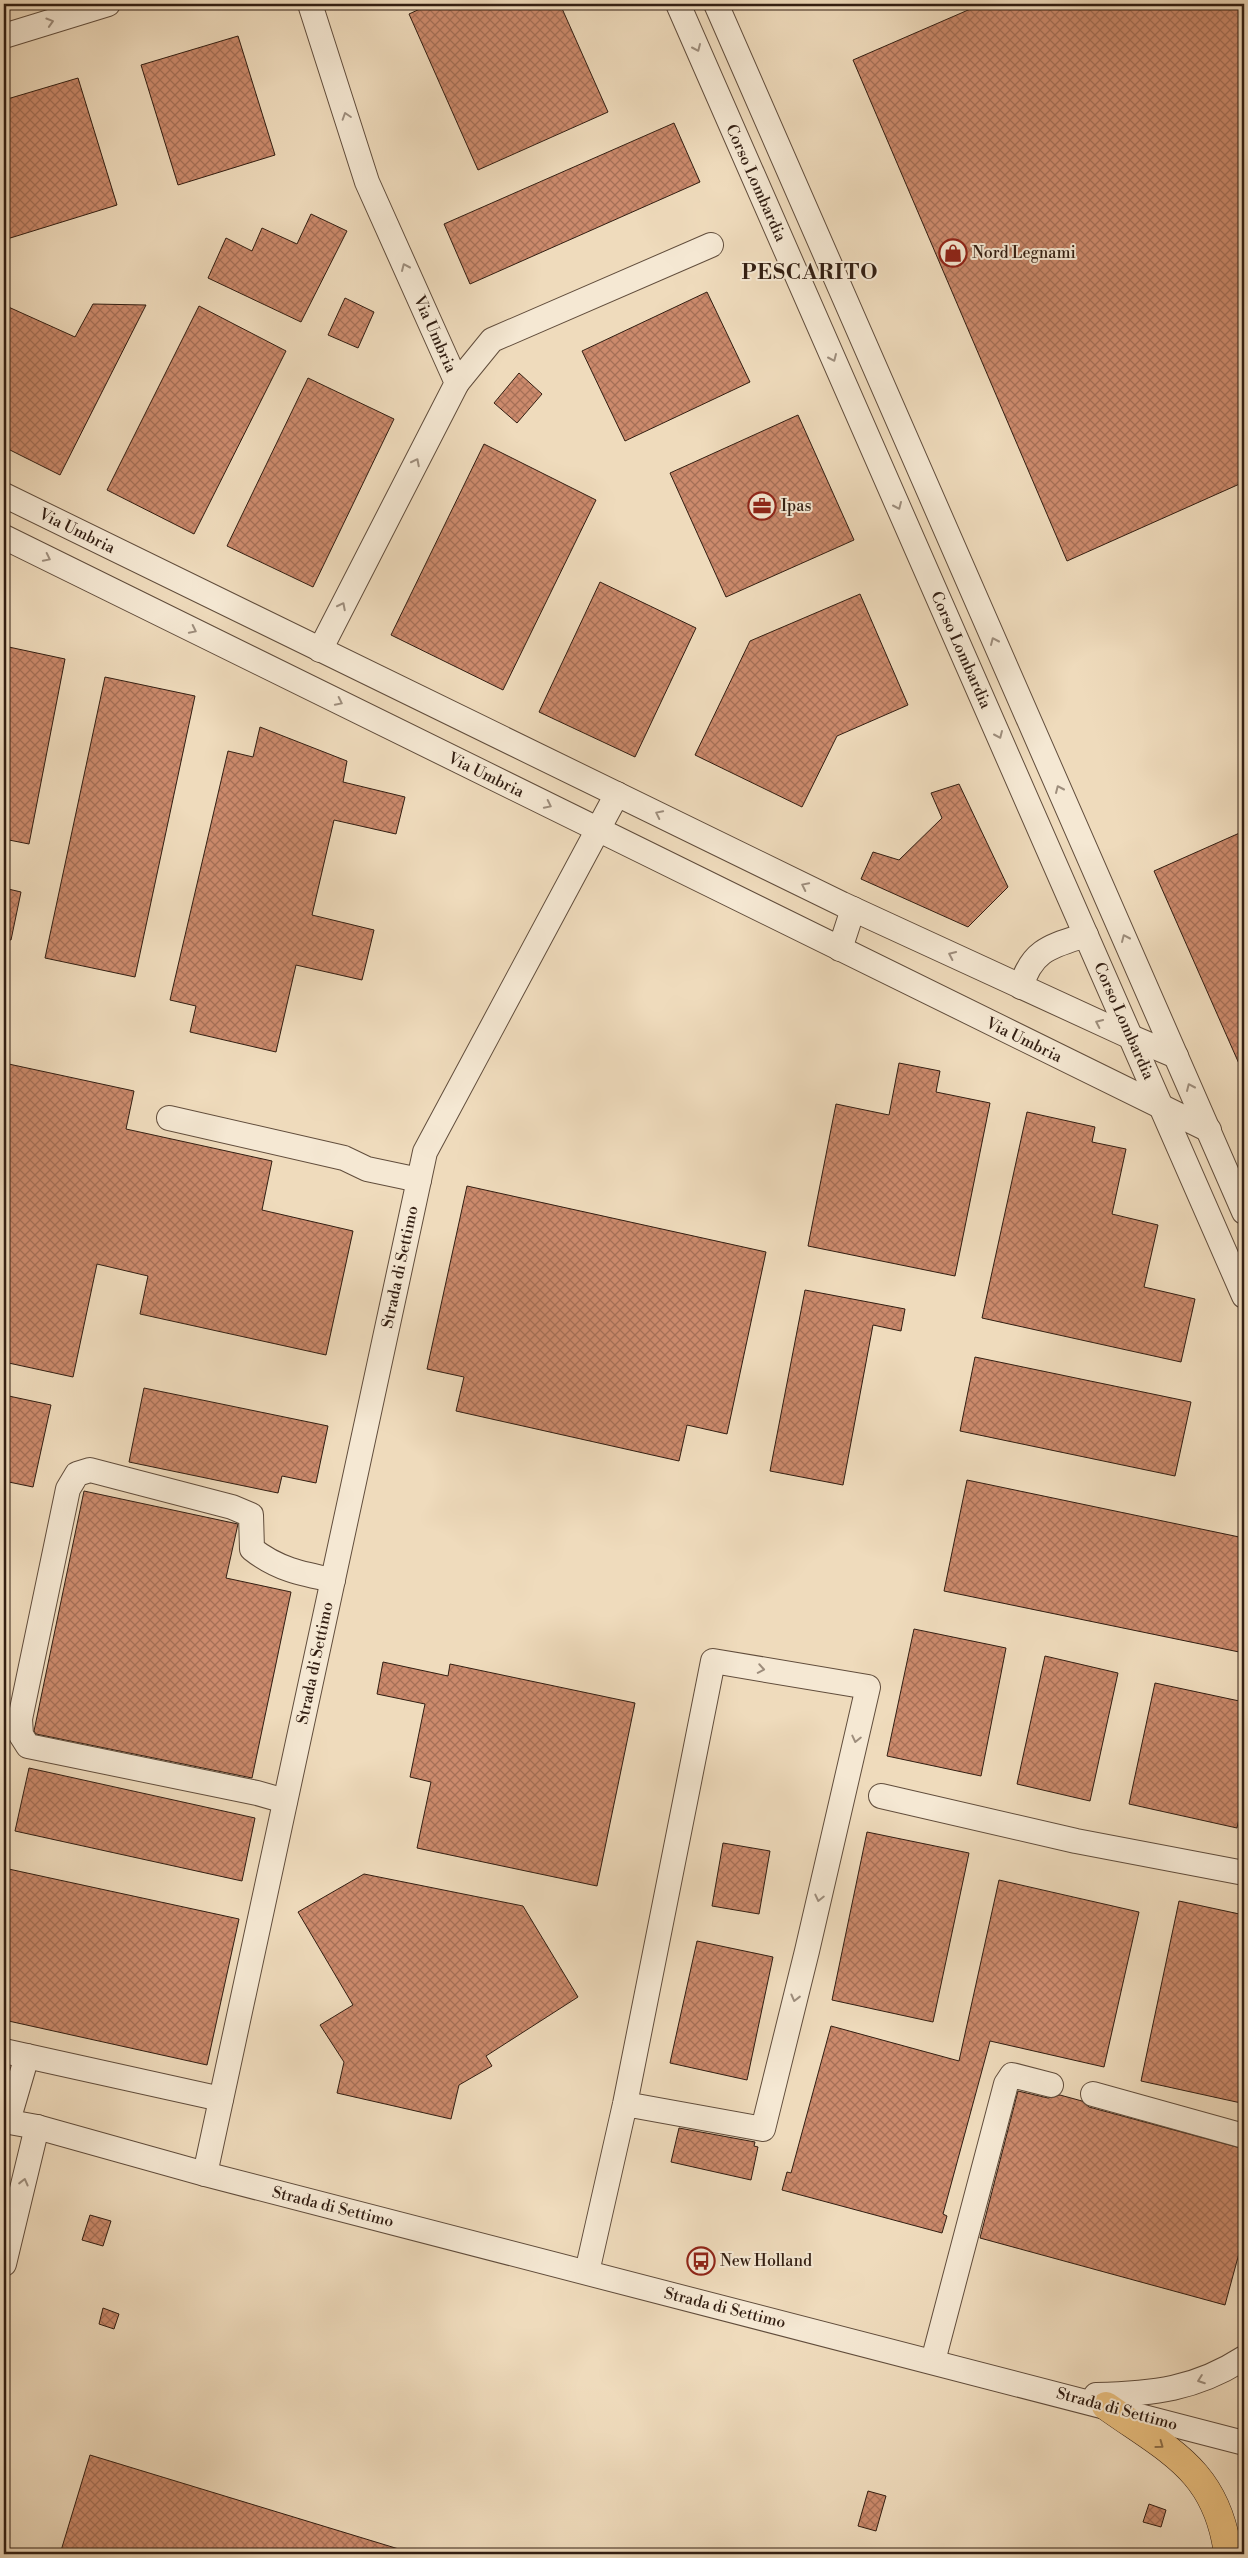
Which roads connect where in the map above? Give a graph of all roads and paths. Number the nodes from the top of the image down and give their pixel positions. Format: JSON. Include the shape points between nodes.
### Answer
{"nodes":[{"id":1,"x":105,"y":4,"type":"edge"},
{"id":2,"x":310,"y":4,"type":"edge"},
{"id":3,"x":678,"y":4,"type":"edge"},
{"id":4,"x":716,"y":4,"type":"edge"},
{"id":5,"x":4,"y":36,"type":"edge"},
{"id":6,"x":711,"y":245,"type":"dead end"},
{"id":7,"x":850,"y":310,"type":"junction"},
{"id":8,"x":818,"y":324,"type":"junction"},
{"id":9,"x":457,"y":383,"type":"junction"},
{"id":10,"x":4,"y":495,"type":"edge"},
{"id":11,"x":4,"y":537,"type":"edge"},
{"id":12,"x":150,"y":567,"type":"junction"},
{"id":13,"x":133,"y":601,"type":"junction"},
{"id":14,"x":320,"y":650,"type":"junction"},
{"id":15,"x":617,"y":794,"type":"junction"},
{"id":16,"x":597,"y":829,"type":"junction"},
{"id":17,"x":1078,"y":833,"type":"junction"},
{"id":18,"x":1047,"y":845,"type":"junction"},
{"id":19,"x":853,"y":909,"type":"junction"},
{"id":20,"x":1086,"y":935,"type":"junction"},
{"id":21,"x":840,"y":949,"type":"junction"},
{"id":22,"x":1021,"y":987,"type":"junction"},
{"id":23,"x":1131,"y":1037,"type":"junction"},
{"id":24,"x":1176,"y":1056,"type":"junction"},
{"id":25,"x":1162,"y":1108,"type":"junction"},
{"id":26,"x":169,"y":1118,"type":"dead end"},
{"id":27,"x":1208,"y":1130,"type":"junction"},
{"id":28,"x":1238,"y":1179,"type":"edge"},
{"id":29,"x":419,"y":1180,"type":"junction"},
{"id":30,"x":1200,"y":1195,"type":"junction"},
{"id":31,"x":1244,"y":1212,"type":"edge"},
{"id":32,"x":1244,"y":1296,"type":"edge"},
{"id":33,"x":333,"y":1580,"type":"junction"},
{"id":34,"x":881,"y":1796,"type":"dead end"},
{"id":35,"x":285,"y":1801,"type":"junction"},
{"id":36,"x":1244,"y":1873,"type":"edge"},
{"id":37,"x":4,"y":2050,"type":"edge"},
{"id":38,"x":26,"y":2056,"type":"junction"},
{"id":39,"x":1051,"y":2085,"type":"dead end"},
{"id":40,"x":1093,"y":2094,"type":"dead end"},
{"id":41,"x":221,"y":2099,"type":"junction"},
{"id":42,"x":625,"y":2104,"type":"junction"},
{"id":43,"x":6,"y":2121,"type":"edge"},
{"id":44,"x":37,"y":2127,"type":"junction"},
{"id":45,"x":1244,"y":2136,"type":"edge"},
{"id":46,"x":205,"y":2174,"type":"junction"},
{"id":47,"x":4,"y":2264,"type":"edge"},
{"id":48,"x":587,"y":2272,"type":"junction"},
{"id":49,"x":1244,"y":2358,"type":"edge"},
{"id":50,"x":933,"y":2362,"type":"junction"},
{"id":51,"x":1064,"y":2395,"type":"junction"},
{"id":52,"x":1106,"y":2406,"type":"junction"},
{"id":53,"x":1244,"y":2443,"type":"edge"},
{"id":54,"x":1228,"y":2554,"type":"edge"}],
"edges":[{"from":5,"to":1,"type":"street","one_way":true},
{"from":9,"to":2,"type":"street","name":"Via Umbria","one_way":true,"via":[[367,182]]},
{"from":3,"to":8,"type":"street","name":"Corso Lombardia","one_way":true},
{"from":4,"to":7,"type":"street","name":"Corso Lombardia"},
{"from":6,"to":9,"type":"street","via":[[492,340]]},
{"from":7,"to":8,"type":"street"},
{"from":17,"to":7,"type":"street","name":"Corso Lombardia","one_way":true},
{"from":8,"to":18,"type":"street","name":"Corso Lombardia","one_way":true},
{"from":14,"to":9,"type":"street","name":"Via Umbria","one_way":true},
{"from":10,"to":12,"type":"street","name":"Via Umbria"},
{"from":11,"to":13,"type":"street","name":"Via Umbria","one_way":true},
{"from":12,"to":13,"type":"street"},
{"from":12,"to":14,"type":"street","name":"Via Umbria"},
{"from":13,"to":16,"type":"street","name":"Via Umbria","one_way":true},
{"from":14,"to":15,"type":"street","name":"Via Umbria"},
{"from":15,"to":16,"type":"street","name":"Strada di Settimo"},
{"from":19,"to":15,"type":"street","name":"Via Umbria","one_way":true},
{"from":16,"to":21,"type":"street","name":"Via Umbria"},
{"from":16,"to":29,"type":"street","name":"Strada di Settimo","via":[[425,1152]]},
{"from":17,"to":18,"type":"street"},
{"from":24,"to":17,"type":"street","name":"Corso Lombardia","one_way":true},
{"from":18,"to":20,"type":"street","name":"Corso Lombardia"},
{"from":19,"to":21,"type":"street"},
{"from":22,"to":19,"type":"street","name":"Via Umbria","one_way":true},
{"from":20,"to":22,"type":"street","via":[[1042,952],[1029,965]]},
{"from":20,"to":23,"type":"street","name":"Corso Lombardia"},
{"from":21,"to":25,"type":"street","name":"Via Umbria"},
{"from":23,"to":22,"type":"street","name":"Via Umbria","one_way":true},
{"from":23,"to":24,"type":"street","name":"Via Umbria"},
{"from":23,"to":25,"type":"street","name":"Corso Lombardia"},
{"from":27,"to":24,"type":"street","name":"Corso Lombardia","one_way":true},
{"from":25,"to":27,"type":"street","name":"Via Umbria"},
{"from":25,"to":30,"type":"street","name":"Corso Lombardia"},
{"from":26,"to":29,"type":"street","via":[[344,1158],[367,1169]]},
{"from":27,"to":28,"type":"street","name":"Corso Lombardia"},
{"from":28,"to":30,"type":"street"},
{"from":28,"to":31,"type":"street","name":"Corso Lombardia"},
{"from":29,"to":33,"type":"street","name":"Strada di Settimo"},
{"from":30,"to":32,"type":"street","name":"Corso Lombardia"},
{"from":33,"to":35,"type":"street","name":"Strada di Settimo"},
{"from":33,"to":35,"type":"street","via":[[268,1562],[252,1549],[251,1515],[232,1507],[90,1470],[77,1474],[68,1489],[20,1719],[22,1735],[28,1746]]},
{"from":34,"to":36,"type":"street","via":[[1076,1840]]},
{"from":35,"to":41,"type":"street","name":"Strada di Settimo"},
{"from":37,"to":38,"type":"street"},
{"from":38,"to":41,"type":"street"},
{"from":38,"to":43,"type":"street"},
{"from":39,"to":50,"type":"street","via":[[1012,2075],[1006,2084]]},
{"from":40,"to":45,"type":"street"},
{"from":41,"to":46,"type":"street","name":"Strada di Settimo"},
{"from":42,"to":42,"type":"street","one_way":true,"via":[[713,1660],[868,1687],[763,2129]]},
{"from":42,"to":48,"type":"street"},
{"from":43,"to":44,"type":"street","name":"Strada di Settimo"},
{"from":44,"to":46,"type":"street","name":"Strada di Settimo"},
{"from":47,"to":44,"type":"street","one_way":true},
{"from":46,"to":48,"type":"street","name":"Strada di Settimo"},
{"from":48,"to":50,"type":"street","name":"Strada di Settimo"},
{"from":49,"to":51,"type":"street","one_way":true,"via":[[1222,2372],[1170,2390]]},
{"from":50,"to":51,"type":"street","name":"Strada di Settimo"},
{"from":51,"to":52,"type":"street","name":"Strada di Settimo"},
{"from":52,"to":53,"type":"street","name":"Strada di Settimo"},
{"from":52,"to":54,"type":"highway","one_way":true,"via":[[1193,2470],[1211,2494],[1220,2516]]}]}
